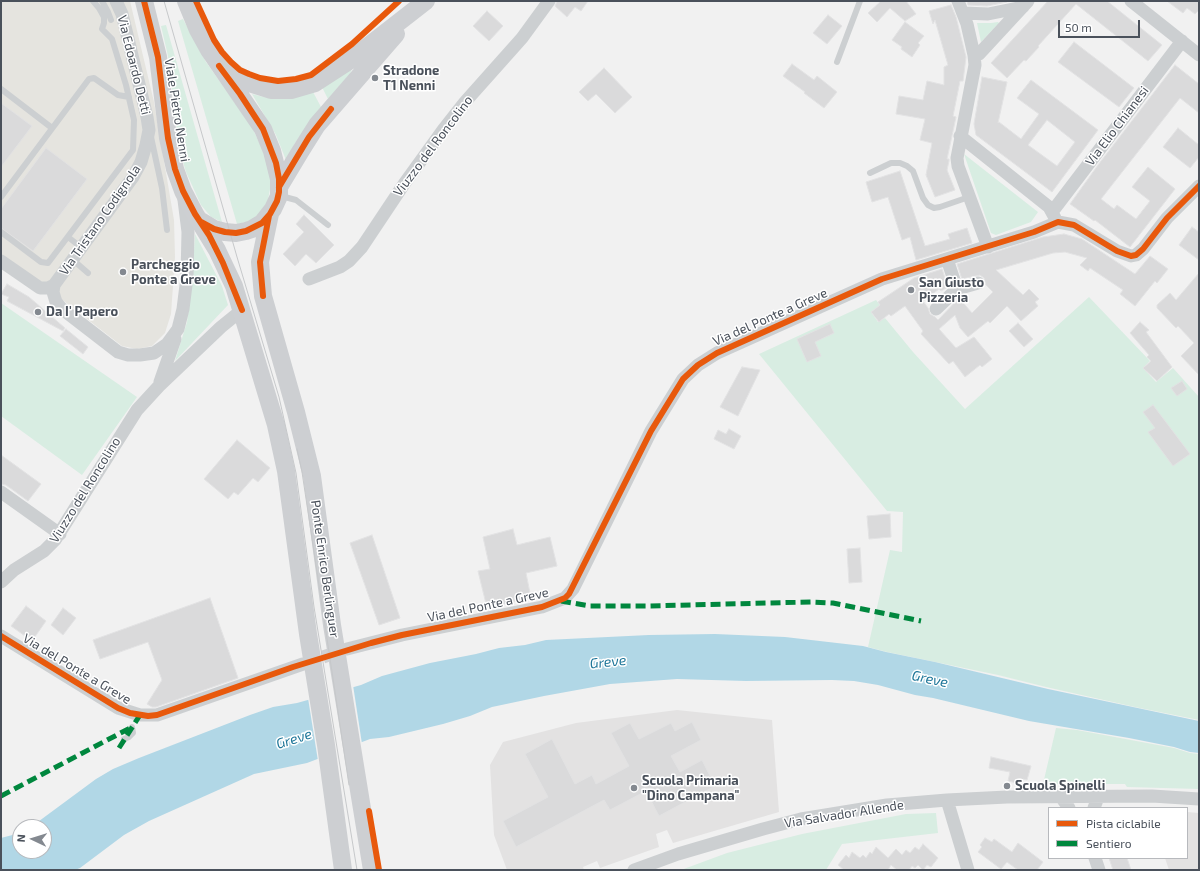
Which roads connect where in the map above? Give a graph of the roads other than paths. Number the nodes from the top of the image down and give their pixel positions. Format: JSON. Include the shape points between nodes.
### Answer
{"nodes":[{"id":1,"x":93,"y":1,"type":"edge"},
{"id":2,"x":102,"y":1,"type":"edge"},
{"id":3,"x":116,"y":1,"type":"edge"},
{"id":4,"x":144,"y":1,"type":"edge"},
{"id":5,"x":186,"y":1,"type":"edge"},
{"id":6,"x":549,"y":1,"type":"edge"},
{"id":7,"x":860,"y":1,"type":"edge"},
{"id":8,"x":958,"y":1,"type":"edge"},
{"id":9,"x":1130,"y":1,"type":"edge"},
{"id":10,"x":422,"y":4,"type":"edge"},
{"id":11,"x":1026,"y":4,"type":"edge"},
{"id":12,"x":964,"y":13,"type":"junction"},
{"id":13,"x":111,"y":20,"type":"dead end"},
{"id":14,"x":1182,"y":41,"type":"junction"},
{"id":15,"x":1199,"y":55,"type":"edge"},
{"id":16,"x":974,"y":60,"type":"junction"},
{"id":17,"x":837,"y":62,"type":"dead end"},
{"id":18,"x":219,"y":66,"type":"junction"},
{"id":19,"x":1,"y":89,"type":"edge"},
{"id":20,"x":129,"y":97,"type":"junction"},
{"id":21,"x":52,"y":128,"type":"junction"},
{"id":22,"x":149,"y":130,"type":"junction"},
{"id":23,"x":960,"y":136,"type":"junction"},
{"id":24,"x":134,"y":138,"type":"junction"},
{"id":25,"x":146,"y":145,"type":"junction"},
{"id":26,"x":870,"y":173,"type":"dead end"},
{"id":27,"x":1199,"y":186,"type":"edge"},
{"id":28,"x":183,"y":191,"type":"junction"},
{"id":29,"x":279,"y":192,"type":"junction"},
{"id":30,"x":1,"y":197,"type":"edge"},
{"id":31,"x":969,"y":197,"type":"junction"},
{"id":32,"x":270,"y":214,"type":"junction"},
{"id":33,"x":1055,"y":217,"type":"junction"},
{"id":34,"x":198,"y":219,"type":"junction"},
{"id":35,"x":328,"y":225,"type":"dead end"},
{"id":36,"x":167,"y":230,"type":"dead end"},
{"id":37,"x":1,"y":232,"type":"edge"},
{"id":38,"x":68,"y":237,"type":"junction"},
{"id":39,"x":988,"y":247,"type":"junction"},
{"id":40,"x":82,"y":248,"type":"junction"},
{"id":41,"x":946,"y":259,"type":"junction"},
{"id":42,"x":73,"y":260,"type":"junction"},
{"id":43,"x":1,"y":261,"type":"edge"},
{"id":44,"x":88,"y":273,"type":"dead end"},
{"id":45,"x":309,"y":279,"type":"dead end"},
{"id":46,"x":978,"y":283,"type":"dead end"},
{"id":47,"x":54,"y":285,"type":"junction"},
{"id":48,"x":957,"y":289,"type":"junction"},
{"id":49,"x":936,"y":309,"type":"dead end"},
{"id":50,"x":242,"y":310,"type":"junction"},
{"id":51,"x":178,"y":329,"type":"junction"},
{"id":52,"x":159,"y":386,"type":"junction"},
{"id":53,"x":1,"y":492,"type":"edge"},
{"id":54,"x":60,"y":534,"type":"junction"},
{"id":55,"x":1,"y":582,"type":"edge"},
{"id":56,"x":1,"y":636,"type":"edge"},
{"id":57,"x":347,"y":649,"type":"tunnel mouth"},
{"id":58,"x":302,"y":664,"type":"tunnel mouth"},
{"id":59,"x":132,"y":727,"type":"dead end"},
{"id":60,"x":124,"y":739,"type":"dead end"},
{"id":61,"x":1061,"y":797,"type":"junction"},
{"id":62,"x":1199,"y":799,"type":"edge"},
{"id":63,"x":947,"y":800,"type":"junction"},
{"id":64,"x":1096,"y":802,"type":"edge"},
{"id":65,"x":1068,"y":807,"type":"edge"},
{"id":66,"x":1095,"y":859,"type":"edge"},
{"id":67,"x":343,"y":870,"type":"edge"},
{"id":68,"x":372,"y":870,"type":"edge"},
{"id":69,"x":634,"y":870,"type":"edge"},
{"id":70,"x":968,"y":870,"type":"edge"},
{"id":71,"x":1099,"y":870,"type":"edge"}],
"edges":[{"from":1,"to":20,"type":"lane","via":[[104,17],[102,29],[112,39]]},
{"from":2,"to":13,"type":"lane"},
{"from":3,"to":22,"type":"street","name":"Via Edoardo Detti","via":[[122,14]]},
{"from":4,"to":28,"type":"main road","name":"Viale Pietro Nenni","via":[[158,57],[169,148]]},
{"from":5,"to":18,"type":"main road","via":[[203,39]]},
{"from":6,"to":45,"type":"street","name":"Viuzzo del Roncolino","via":[[522,38],[443,130],[362,247],[340,266]]},
{"from":7,"to":17,"type":"lane"},
{"from":8,"to":12,"type":"street"},
{"from":9,"to":14,"type":"street"},
{"from":10,"to":18,"type":"main road","via":[[315,83],[277,90],[260,87]]},
{"from":10,"to":29,"type":"main road","via":[[317,125]]},
{"from":11,"to":12,"type":"street","via":[[988,14]]},
{"from":11,"to":16,"type":"street"},
{"from":12,"to":16,"type":"street"},
{"from":14,"to":15,"type":"street"},
{"from":14,"to":33,"type":"street","name":"Via Elio Chianesi"},
{"from":16,"to":23,"type":"street"},
{"from":18,"to":29,"type":"main road","via":[[263,129],[276,163]]},
{"from":19,"to":21,"type":"lane"},
{"from":20,"to":21,"type":"lane","via":[[118,95],[91,78]]},
{"from":20,"to":24,"type":"lane","via":[[134,120]]},
{"from":21,"to":30,"type":"lane"},
{"from":22,"to":25,"type":"street","name":"Via Tristano Codignola"},
{"from":22,"to":36,"type":"lane","via":[[162,188]]},
{"from":23,"to":31,"type":"street","via":[[958,166]]},
{"from":23,"to":33,"type":"street","via":[[1049,207]]},
{"from":24,"to":25,"type":"lane"},
{"from":24,"to":38,"type":"lane","via":[[133,150]]},
{"from":25,"to":40,"type":"street","name":"Via Tristano Codignola","via":[[133,177]]},
{"from":26,"to":31,"type":"lane","via":[[891,163],[907,166],[913,171],[923,198],[934,208]]},
{"from":27,"to":33,"type":"street","via":[[1167,218],[1140,252],[1131,256],[1117,251],[1074,224]]},
{"from":28,"to":34,"type":"main road","name":"Viale Pietro Nenni"},
{"from":28,"to":51,"type":"street","via":[[188,232],[188,263]]},
{"from":29,"to":32,"type":"main road"},
{"from":29,"to":35,"type":"lane","via":[[296,200]]},
{"from":31,"to":39,"type":"street"},
{"from":32,"to":34,"type":"main road","via":[[252,229],[236,233],[214,229]]},
{"from":32,"to":68,"type":"main road","name":"Ponte Enrico Berlinguer","via":[[260,262],[263,296],[309,461],[332,625]]},
{"from":33,"to":39,"type":"street","name":"Via del Ponte a Greve","via":[[1034,232]]},
{"from":34,"to":50,"type":"main road","name":"Viale Pietro Nenni","via":[[223,263]]},
{"from":37,"to":38,"type":"lane","via":[[44,264]]},
{"from":38,"to":40,"type":"lane"},
{"from":39,"to":41,"type":"street","name":"Via del Ponte a Greve"},
{"from":40,"to":42,"type":"street","name":"Via Tristano Codignola"},
{"from":41,"to":48,"type":"street"},
{"from":41,"to":57,"type":"street","name":"Via del Ponte a Greve","via":[[882,279],[717,353],[698,365],[683,379],[651,432],[573,589],[565,598],[542,607],[402,634]]},
{"from":42,"to":44,"type":"lane"},
{"from":42,"to":47,"type":"street","name":"Via Tristano Codignola"},
{"from":43,"to":47,"type":"street","via":[[40,288]]},
{"from":46,"to":48,"type":"street"},
{"from":47,"to":51,"type":"street","via":[[53,296],[59,306],[118,352],[136,355],[154,353],[167,344]]},
{"from":48,"to":49,"type":"street"},
{"from":50,"to":52,"type":"street","name":"Viuzzo del Roncolino"},
{"from":50,"to":67,"type":"main road","name":"Ponte Enrico Berlinguer","via":[[276,425],[286,471]]},
{"from":51,"to":52,"type":"street","name":"Viuzzo del Roncolino"},
{"from":52,"to":54,"type":"street","name":"Viuzzo del Roncolino","via":[[127,424]]},
{"from":53,"to":54,"type":"street"},
{"from":54,"to":55,"type":"street","name":"Viuzzo del Roncolino","via":[[50,546]]},
{"from":56,"to":58,"type":"street","name":"Via del Ponte a Greve","via":[[118,708],[140,715],[157,715]]},
{"from":59,"to":60,"type":"lane","via":[[133,733]]},
{"from":61,"to":63,"type":"street","name":"Via Salvador Allende"},
{"from":61,"to":64,"type":"street","name":"Via Salvador Allende"},
{"from":61,"to":65,"type":"street"},
{"from":62,"to":64,"type":"street","name":"Via Salvador Allende","via":[[1152,796]]},
{"from":63,"to":69,"type":"street","name":"Via Salvador Allende","via":[[801,819],[729,838]]},
{"from":63,"to":70,"type":"street"},
{"from":66,"to":71,"type":"street"}]}
